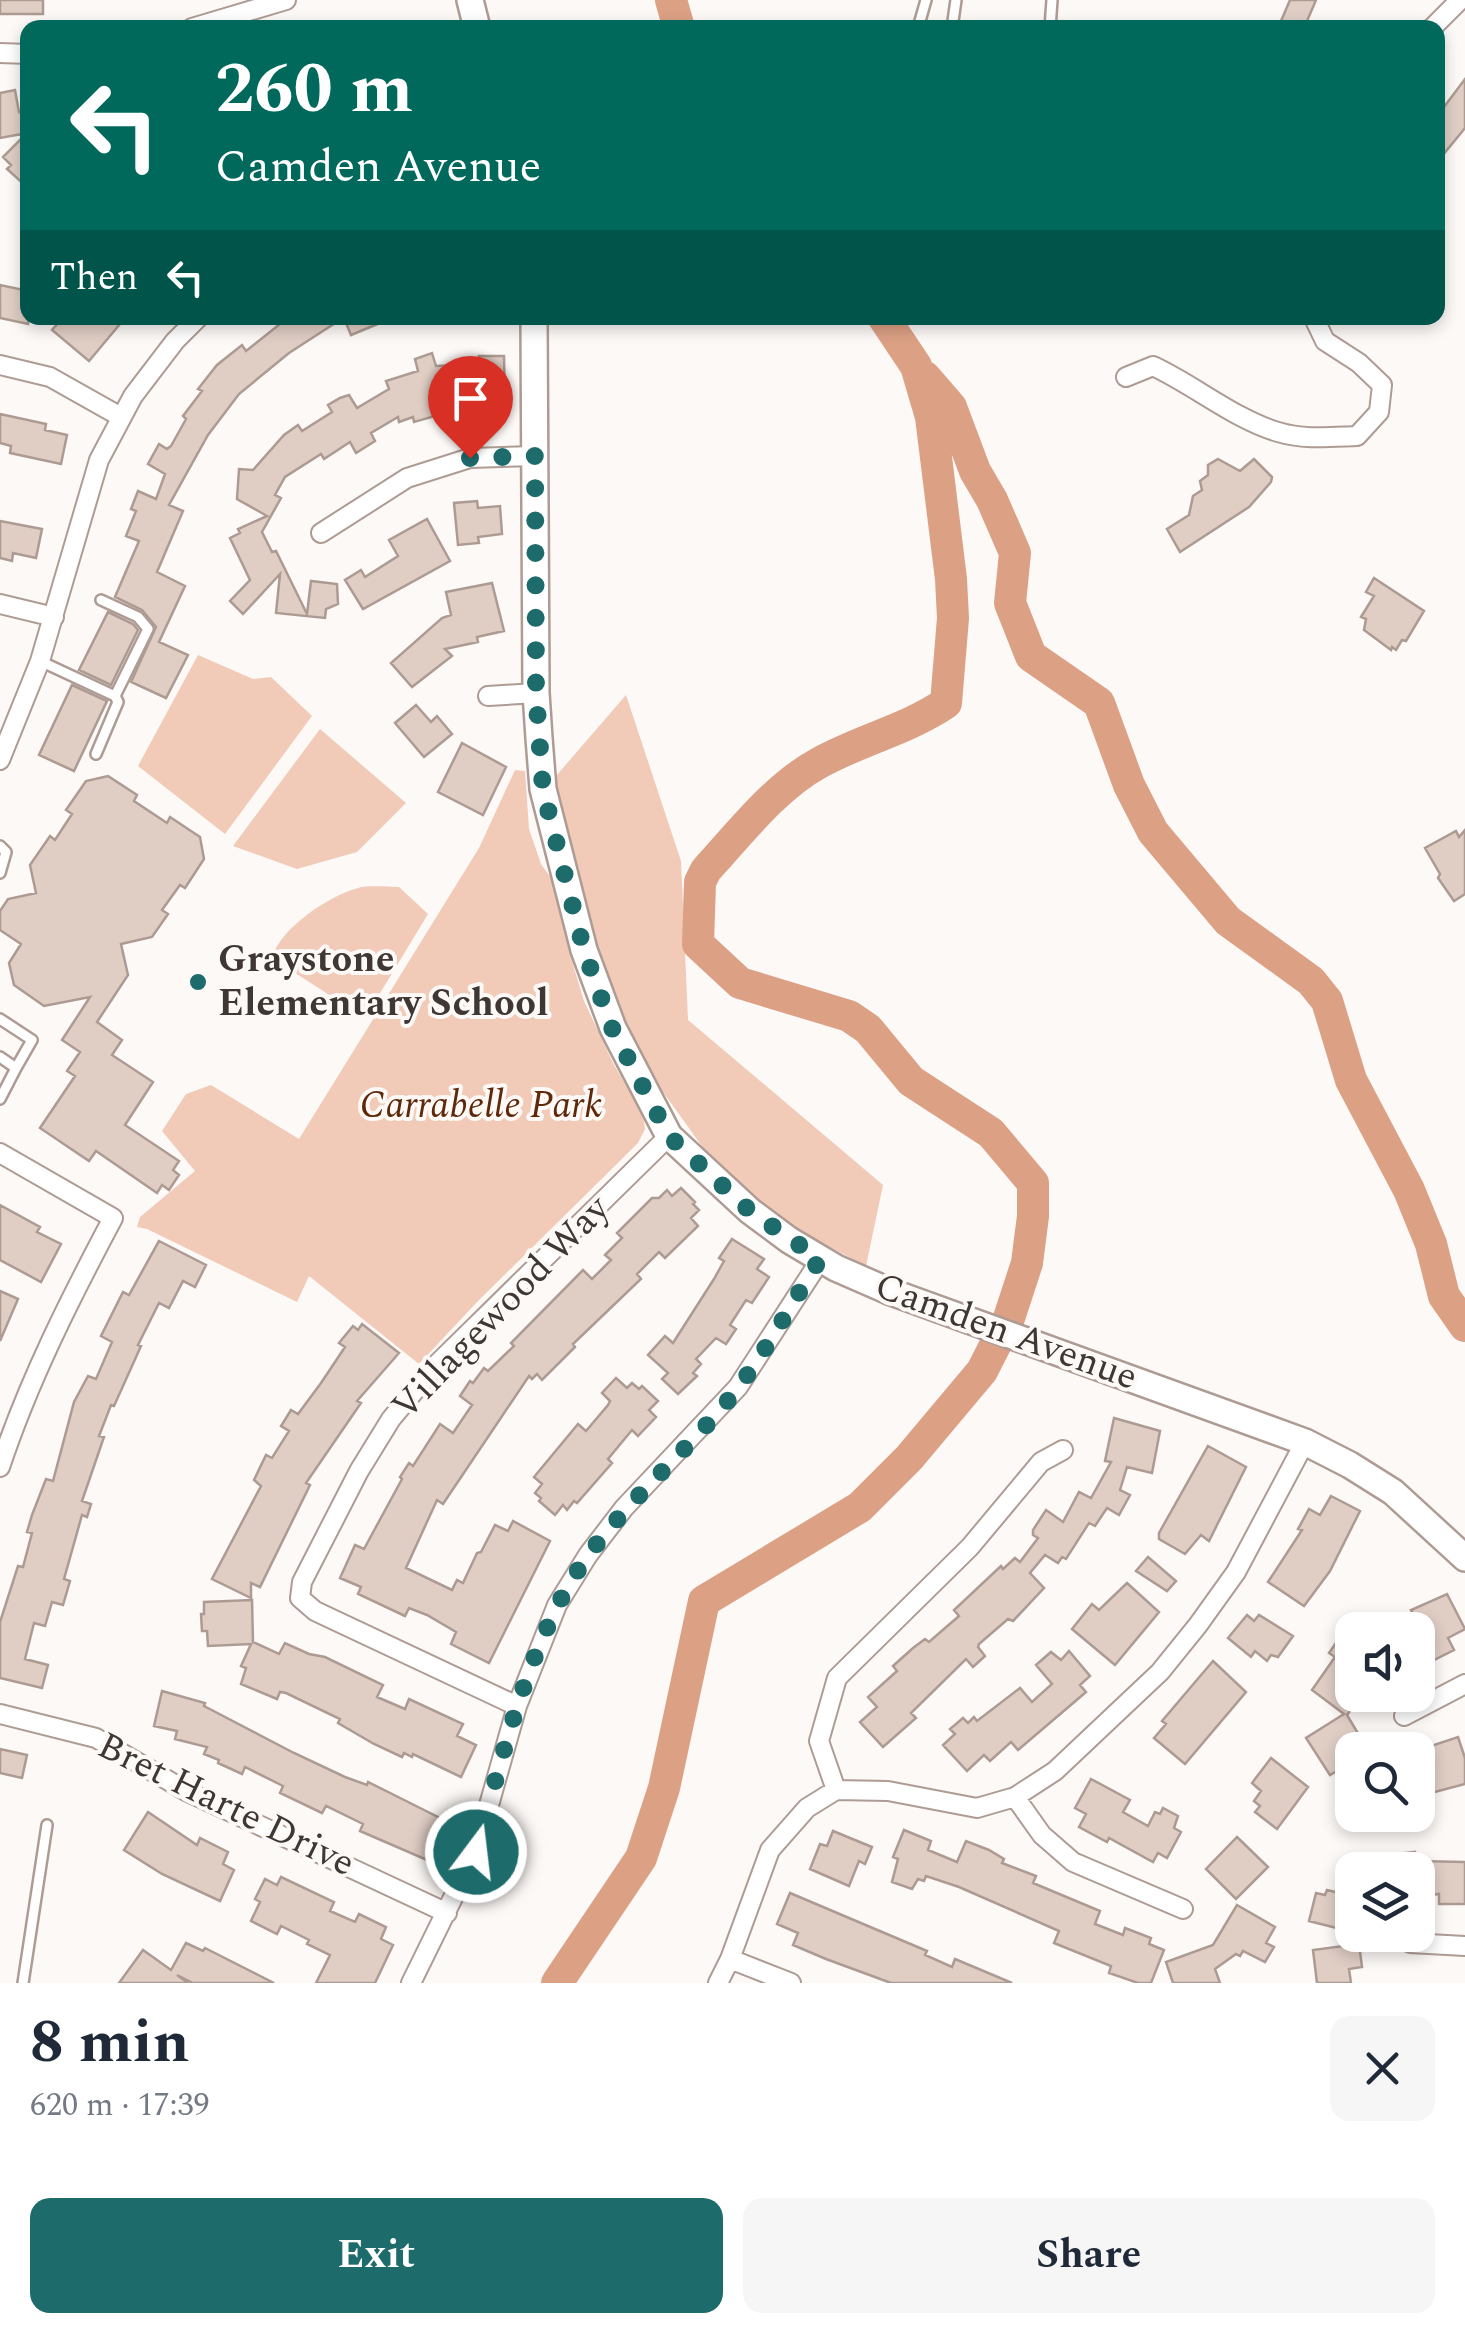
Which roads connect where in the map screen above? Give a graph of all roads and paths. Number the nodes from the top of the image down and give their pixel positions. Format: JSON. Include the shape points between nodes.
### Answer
{"nodes":[{"id":1,"x":286,"y":0,"type":"edge"},
{"id":2,"x":1460,"y":0,"type":"edge"},
{"id":3,"x":219,"y":20,"type":"edge"},
{"id":4,"x":1440,"y":20,"type":"edge"},
{"id":5,"x":191,"y":325,"type":"edge"},
{"id":6,"x":534,"y":325,"type":"edge"},
{"id":7,"x":1318,"y":325,"type":"edge"},
{"id":8,"x":0,"y":366,"type":"edge"},
{"id":9,"x":1126,"y":377,"type":"dead end"},
{"id":10,"x":121,"y":417,"type":"junction"},
{"id":11,"x":535,"y":456,"type":"junction"},
{"id":12,"x":322,"y":533,"type":"dead end"},
{"id":13,"x":100,"y":600,"type":"dead end"},
{"id":14,"x":0,"y":604,"type":"edge"},
{"id":15,"x":54,"y":617,"type":"junction"},
{"id":16,"x":40,"y":661,"type":"junction"},
{"id":17,"x":536,"y":693,"type":"junction"},
{"id":18,"x":115,"y":696,"type":"junction"},
{"id":19,"x":488,"y":696,"type":"dead end"},
{"id":20,"x":96,"y":754,"type":"dead end"},
{"id":21,"x":0,"y":760,"type":"edge"},
{"id":22,"x":0,"y":846,"type":"edge"},
{"id":23,"x":0,"y":873,"type":"edge"},
{"id":24,"x":0,"y":1019,"type":"edge"},
{"id":25,"x":0,"y":1058,"type":"edge"},
{"id":26,"x":16,"y":1068,"type":"junction"},
{"id":27,"x":0,"y":1099,"type":"edge"},
{"id":28,"x":669,"y":1136,"type":"junction"},
{"id":29,"x":0,"y":1154,"type":"edge"},
{"id":30,"x":820,"y":1259,"type":"junction"},
{"id":31,"x":1305,"y":1442,"type":"junction"},
{"id":32,"x":1064,"y":1450,"type":"dead end"},
{"id":33,"x":0,"y":1467,"type":"edge"},
{"id":34,"x":1465,"y":1558,"type":"edge"},
{"id":35,"x":1465,"y":1684,"type":"edge"},
{"id":36,"x":517,"y":1706,"type":"junction"},
{"id":37,"x":0,"y":1714,"type":"edge"},
{"id":38,"x":1404,"y":1716,"type":"dead end"},
{"id":39,"x":836,"y":1790,"type":"junction"},
{"id":40,"x":1015,"y":1797,"type":"junction"},
{"id":41,"x":48,"y":1826,"type":"dead end"},
{"id":42,"x":1183,"y":1910,"type":"dead end"},
{"id":43,"x":446,"y":1913,"type":"junction"},
{"id":44,"x":1435,"y":1944,"type":"edge"},
{"id":45,"x":1465,"y":1946,"type":"edge"},
{"id":46,"x":730,"y":1959,"type":"junction"},
{"id":47,"x":24,"y":1983,"type":"edge"},
{"id":48,"x":410,"y":1983,"type":"edge"},
{"id":49,"x":718,"y":1983,"type":"edge"},
{"id":50,"x":791,"y":1983,"type":"edge"}],
"edges":[{"from":1,"to":3,"type":"street"},
{"from":2,"to":4,"type":"street"},
{"from":5,"to":10,"type":"street"},
{"from":6,"to":11,"type":"street","name":"Camden Avenue"},
{"from":7,"to":9,"type":"street","via":[[1325,340],[1382,385],[1379,412],[1356,436],[1277,432],[1152,366]]},
{"from":8,"to":10,"type":"street","via":[[50,376]]},
{"from":10,"to":15,"type":"street","via":[[90,483]]},
{"from":11,"to":12,"type":"street","via":[[470,458],[407,478]]},
{"from":11,"to":17,"type":"street","name":"Camden Avenue"},
{"from":13,"to":18,"type":"lane","via":[[138,617],[148,629]]},
{"from":14,"to":15,"type":"street"},
{"from":15,"to":16,"type":"street"},
{"from":16,"to":18,"type":"lane"},
{"from":16,"to":21,"type":"street"},
{"from":17,"to":19,"type":"street"},
{"from":17,"to":28,"type":"street","name":"Camden Avenue","via":[[543,790],[584,950],[612,1028]]},
{"from":18,"to":20,"type":"lane"},
{"from":22,"to":23,"type":"lane","via":[[6,852]]},
{"from":24,"to":26,"type":"lane","via":[[32,1040]]},
{"from":25,"to":26,"type":"lane"},
{"from":26,"to":27,"type":"lane"},
{"from":28,"to":30,"type":"street","name":"Camden Avenue","via":[[750,1211]]},
{"from":28,"to":36,"type":"street","name":"Villagewood Way","via":[[438,1364],[391,1419],[302,1582],[300,1598],[315,1611]]},
{"from":29,"to":33,"type":"street","via":[[113,1218],[42,1358]]},
{"from":30,"to":31,"type":"street","name":"Camden Avenue","via":[[891,1292]]},
{"from":30,"to":36,"type":"street","via":[[738,1388],[588,1555],[558,1605]]},
{"from":31,"to":34,"type":"street","name":"Camden Avenue","via":[[1394,1492]]},
{"from":31,"to":40,"type":"street","via":[[1236,1572],[1160,1672],[1055,1771]]},
{"from":32,"to":39,"type":"street","via":[[1041,1462],[970,1547],[837,1678],[820,1740]]},
{"from":35,"to":38,"type":"street"},
{"from":36,"to":43,"type":"street","via":[[476,1852]]},
{"from":37,"to":43,"type":"street","name":"Bret Harte Drive","via":[[96,1738],[186,1791]]},
{"from":39,"to":40,"type":"street","via":[[977,1808]]},
{"from":39,"to":46,"type":"street","via":[[807,1808],[770,1850]]},
{"from":40,"to":42,"type":"street","via":[[1042,1835],[1073,1862]]},
{"from":41,"to":47,"type":"lane"},
{"from":43,"to":48,"type":"street"},
{"from":44,"to":45,"type":"street"},
{"from":46,"to":49,"type":"street"},
{"from":46,"to":50,"type":"street"}]}
